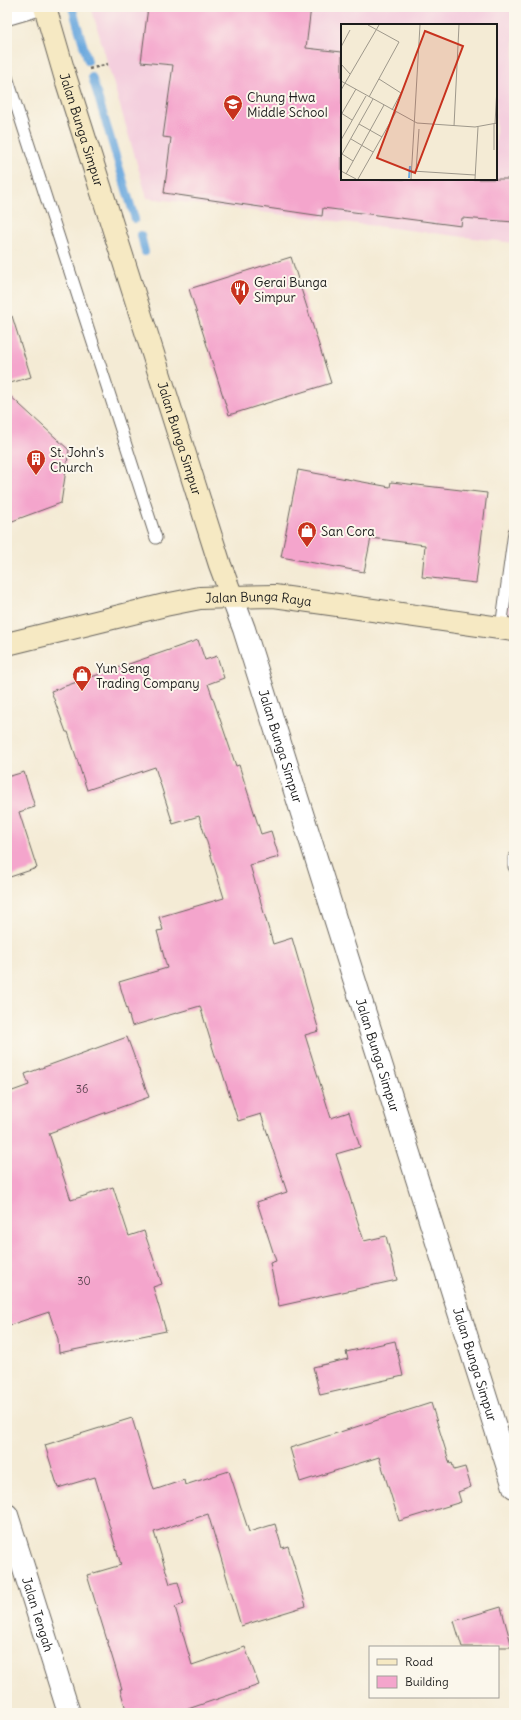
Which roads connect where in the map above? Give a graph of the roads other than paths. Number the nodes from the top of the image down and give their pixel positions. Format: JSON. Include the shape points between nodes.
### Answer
{"nodes":[{"id":1,"x":31,"y":7,"type":"edge"},
{"id":2,"x":45,"y":7,"type":"edge"},
{"id":3,"x":7,"y":14,"type":"edge"},
{"id":4,"x":7,"y":77,"type":"edge"},
{"id":5,"x":514,"y":532,"type":"edge"},
{"id":6,"x":156,"y":538,"type":"dead end"},
{"id":7,"x":232,"y":597,"type":"junction"},
{"id":8,"x":508,"y":629,"type":"edge"},
{"id":9,"x":7,"y":644,"type":"edge"},
{"id":10,"x":514,"y":858,"type":"edge"},
{"id":11,"x":514,"y":867,"type":"edge"},
{"id":12,"x":514,"y":1487,"type":"edge"},
{"id":13,"x":7,"y":1516,"type":"edge"},
{"id":14,"x":69,"y":1713,"type":"edge"}],
"edges":[{"from":1,"to":3,"type":"street"},
{"from":2,"to":7,"type":"street","name":"Jalan Bunga Simpur"},
{"from":4,"to":6,"type":"lane"},
{"from":5,"to":8,"type":"lane"},
{"from":7,"to":8,"type":"street","name":"Jalan Bunga Raya","via":[[274,596]]},
{"from":7,"to":9,"type":"street","name":"Jalan Bunga Raya","via":[[200,598],[164,605]]},
{"from":7,"to":12,"type":"street","name":"Jalan Bunga Simpur"},
{"from":10,"to":11,"type":"lane"},
{"from":13,"to":14,"type":"street","name":"Jalan Tengah"}]}
